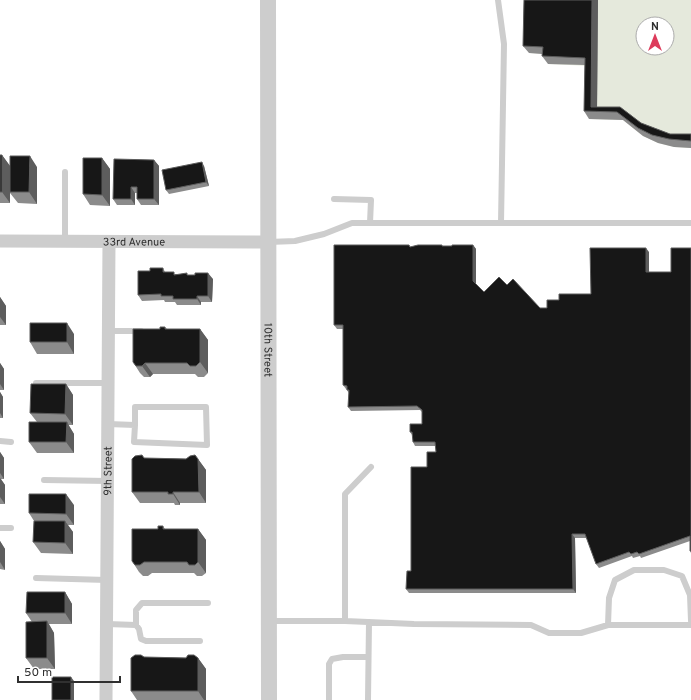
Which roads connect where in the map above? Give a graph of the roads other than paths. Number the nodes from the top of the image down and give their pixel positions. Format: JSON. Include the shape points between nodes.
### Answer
{"nodes":[{"id":1,"x":268,"y":0,"type":"edge"},
{"id":2,"x":498,"y":0,"type":"edge"},
{"id":3,"x":66,"y":172,"type":"dead end"},
{"id":4,"x":334,"y":199,"type":"dead end"},
{"id":5,"x":370,"y":223,"type":"junction"},
{"id":6,"x":501,"y":223,"type":"junction"},
{"id":7,"x":691,"y":223,"type":"edge"},
{"id":8,"x":0,"y":241,"type":"edge"},
{"id":9,"x":65,"y":241,"type":"junction"},
{"id":10,"x":109,"y":242,"type":"junction"},
{"id":11,"x":269,"y":242,"type":"junction"},
{"id":12,"x":108,"y":331,"type":"junction"},
{"id":13,"x":145,"y":331,"type":"edge"},
{"id":14,"x":36,"y":383,"type":"edge"},
{"id":15,"x":108,"y":383,"type":"junction"},
{"id":16,"x":108,"y":424,"type":"junction"},
{"id":17,"x":135,"y":425,"type":"junction"},
{"id":18,"x":0,"y":441,"type":"edge"},
{"id":19,"x":11,"y":442,"type":"dead end"},
{"id":20,"x":371,"y":467,"type":"dead end"},
{"id":21,"x":44,"y":480,"type":"dead end"},
{"id":22,"x":108,"y":481,"type":"junction"},
{"id":23,"x":0,"y":528,"type":"edge"},
{"id":24,"x":11,"y":528,"type":"dead end"},
{"id":25,"x":36,"y":578,"type":"dead end"},
{"id":26,"x":107,"y":580,"type":"junction"},
{"id":27,"x":208,"y":603,"type":"dead end"},
{"id":28,"x":345,"y":620,"type":"junction"},
{"id":29,"x":269,"y":621,"type":"junction"},
{"id":30,"x":691,"y":621,"type":"edge"},
{"id":31,"x":369,"y":622,"type":"junction"},
{"id":32,"x":107,"y":624,"type":"junction"},
{"id":33,"x":136,"y":625,"type":"junction"},
{"id":34,"x":608,"y":625,"type":"junction"},
{"id":35,"x":691,"y":625,"type":"edge"},
{"id":36,"x":200,"y":641,"type":"dead end"},
{"id":37,"x":368,"y":657,"type":"junction"},
{"id":38,"x":106,"y":700,"type":"edge"},
{"id":39,"x":269,"y":700,"type":"edge"},
{"id":40,"x":329,"y":700,"type":"edge"},
{"id":41,"x":368,"y":700,"type":"edge"}],
"edges":[{"from":1,"to":11,"type":"street","name":"10th Street"},
{"from":2,"to":6,"type":"lane","via":[[504,44]]},
{"from":3,"to":9,"type":"lane"},
{"from":4,"to":5,"type":"lane","via":[[370,200]]},
{"from":5,"to":6,"type":"lane"},
{"from":5,"to":11,"type":"lane","via":[[352,223],[324,234],[295,241]]},
{"from":6,"to":7,"type":"lane"},
{"from":8,"to":9,"type":"street","name":"33rd Avenue"},
{"from":9,"to":10,"type":"street","name":"33rd Avenue"},
{"from":10,"to":11,"type":"street","name":"33rd Avenue"},
{"from":10,"to":12,"type":"street","name":"9th Street"},
{"from":11,"to":29,"type":"street","name":"10th Street"},
{"from":12,"to":13,"type":"lane"},
{"from":12,"to":15,"type":"street","name":"9th Street"},
{"from":14,"to":15,"type":"lane"},
{"from":15,"to":16,"type":"street","name":"9th Street"},
{"from":16,"to":17,"type":"lane"},
{"from":16,"to":22,"type":"street","name":"9th Street"},
{"from":17,"to":17,"type":"lane","via":[[135,407],[206,407],[207,445],[134,442]]},
{"from":18,"to":19,"type":"lane"},
{"from":20,"to":28,"type":"lane","via":[[345,494]]},
{"from":21,"to":22,"type":"lane"},
{"from":22,"to":26,"type":"street","name":"9th Street"},
{"from":23,"to":24,"type":"lane"},
{"from":25,"to":26,"type":"lane"},
{"from":26,"to":32,"type":"street","name":"9th Street"},
{"from":27,"to":33,"type":"lane","via":[[142,603],[136,610]]},
{"from":28,"to":29,"type":"lane"},
{"from":28,"to":31,"type":"lane"},
{"from":29,"to":39,"type":"street","name":"10th Street"},
{"from":30,"to":34,"type":"lane","via":[[690,595],[682,576],[664,570],[634,570],[615,580],[609,598]]},
{"from":31,"to":34,"type":"lane","via":[[531,625],[549,632],[581,632]]},
{"from":31,"to":37,"type":"lane"},
{"from":32,"to":33,"type":"lane"},
{"from":32,"to":38,"type":"street","name":"9th Street"},
{"from":33,"to":36,"type":"lane","via":[[141,639],[146,641]]},
{"from":34,"to":35,"type":"lane"},
{"from":37,"to":40,"type":"lane","via":[[332,659],[329,664]]},
{"from":37,"to":41,"type":"lane"}]}
